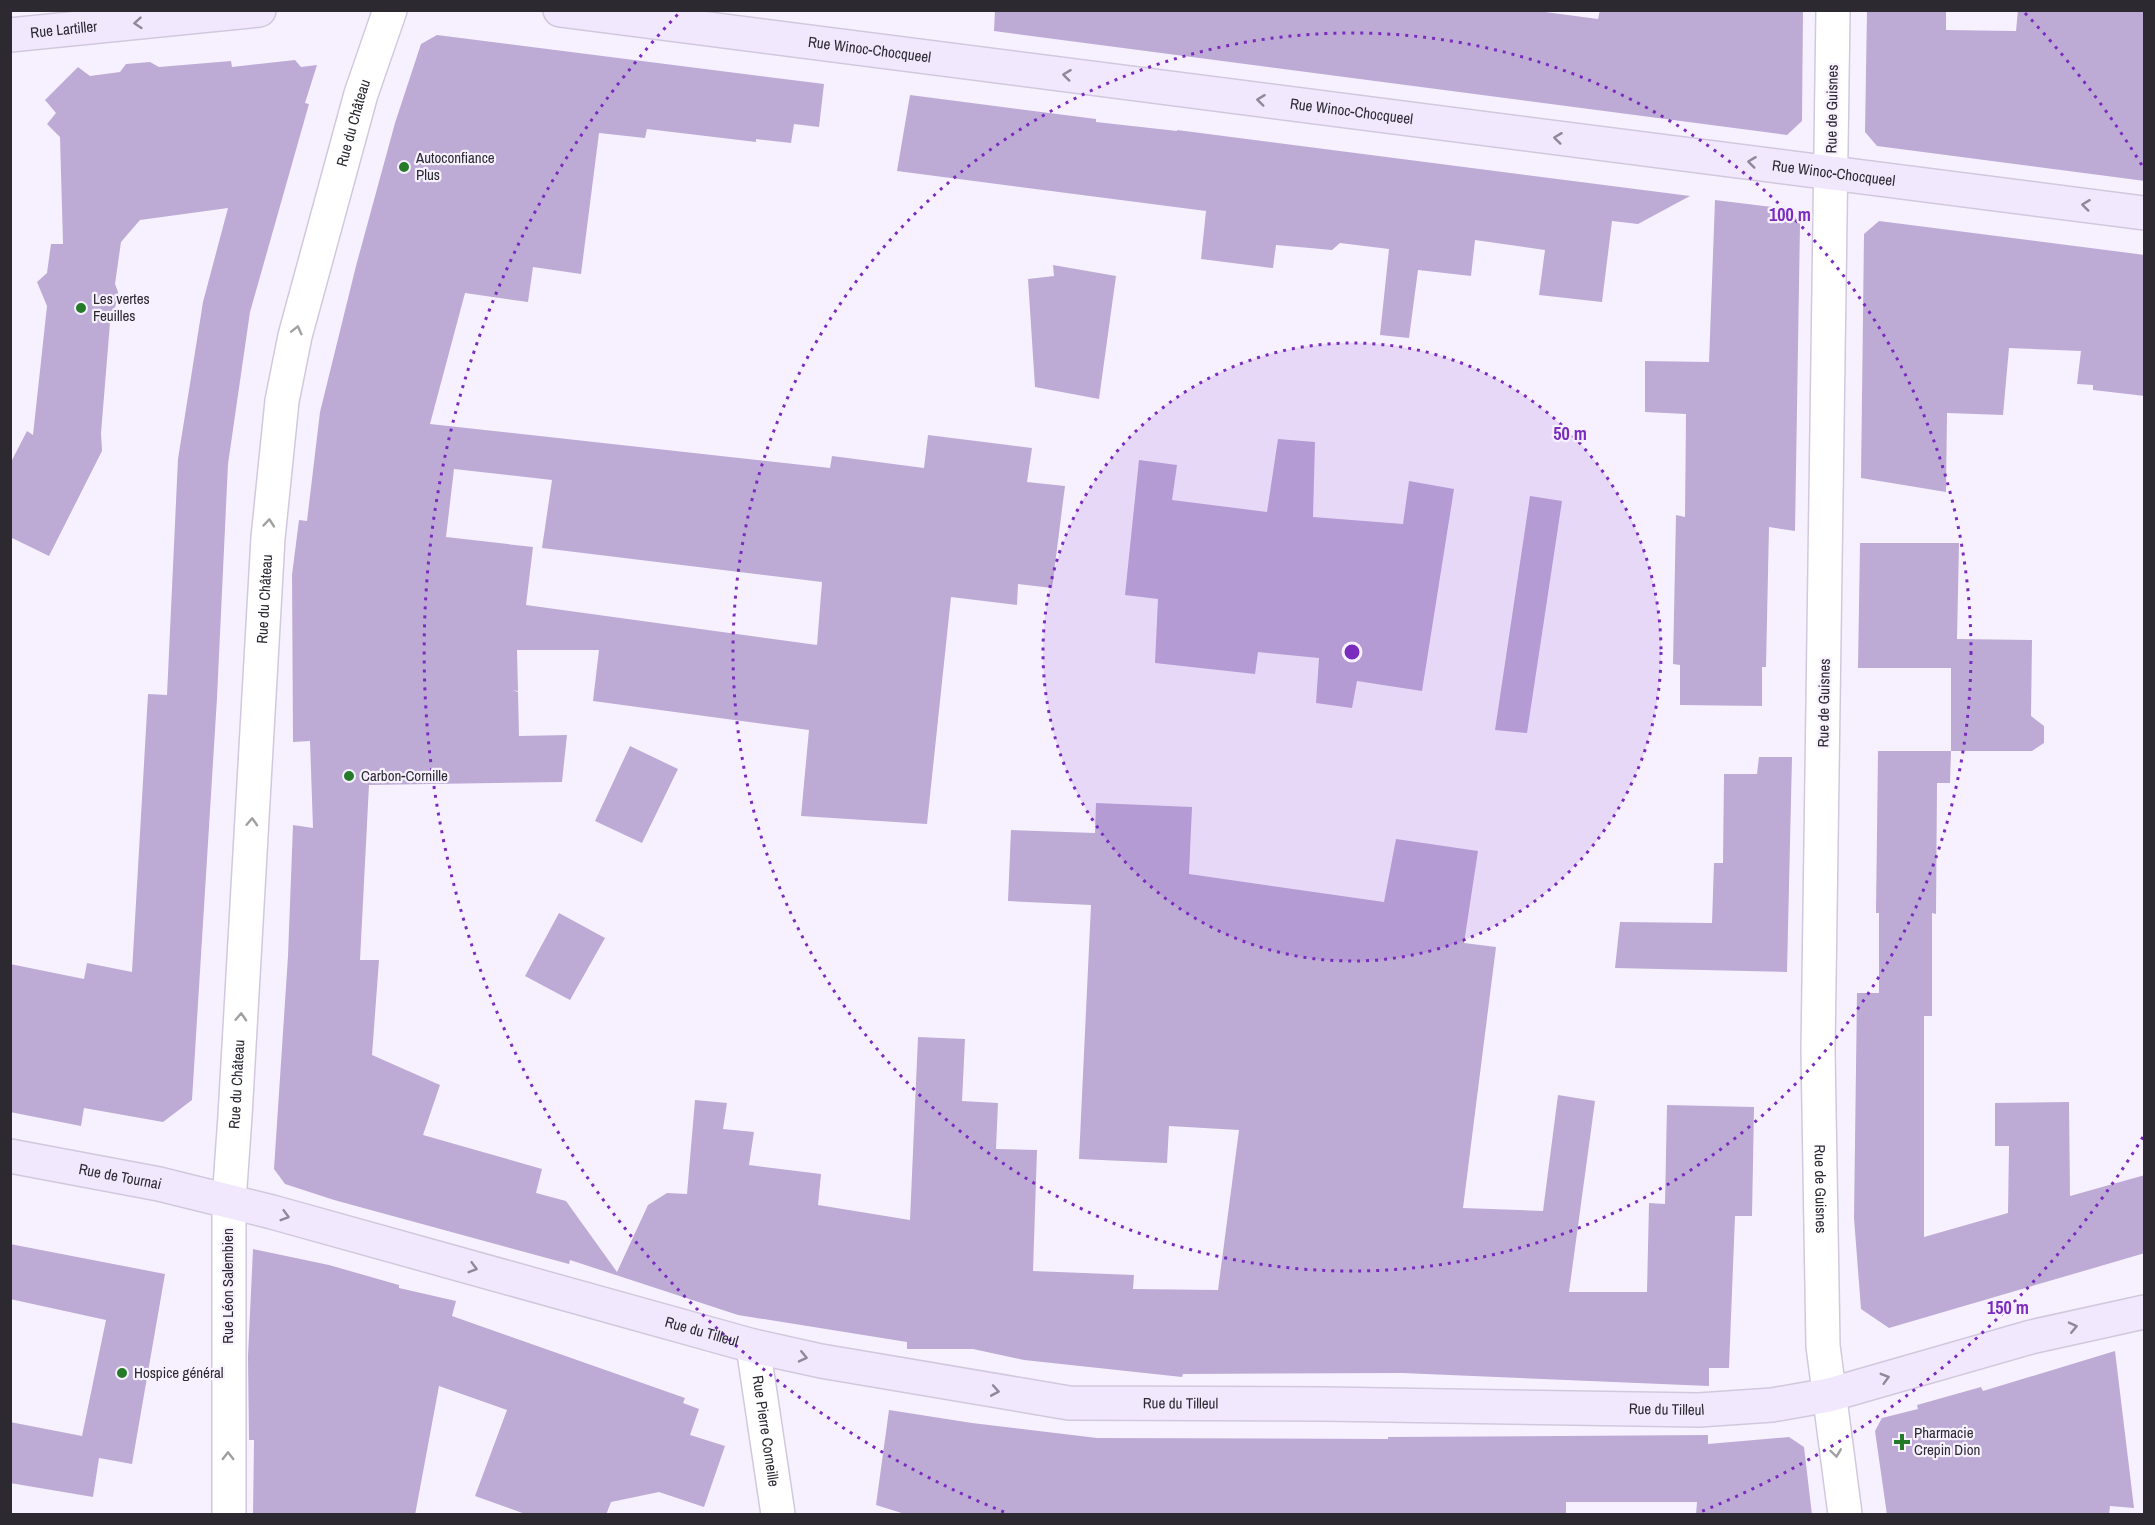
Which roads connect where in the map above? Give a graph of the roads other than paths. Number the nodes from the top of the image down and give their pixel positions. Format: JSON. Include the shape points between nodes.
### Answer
{"nodes":[{"id":1,"x":259,"y":10,"type":"edge"},
{"id":2,"x":390,"y":10,"type":"edge"},
{"id":3,"x":560,"y":10,"type":"edge"},
{"id":4,"x":1833,"y":10,"type":"edge"},
{"id":5,"x":10,"y":35,"type":"edge"},
{"id":6,"x":1831,"y":172,"type":"junction"},
{"id":7,"x":2145,"y":213,"type":"edge"},
{"id":8,"x":10,"y":1156,"type":"edge"},
{"id":9,"x":229,"y":1201,"type":"junction"},
{"id":10,"x":2145,"y":1312,"type":"edge"},
{"id":11,"x":753,"y":1346,"type":"junction"},
{"id":12,"x":1829,"y":1395,"type":"junction"},
{"id":13,"x":229,"y":1515,"type":"edge"},
{"id":14,"x":778,"y":1515,"type":"edge"},
{"id":15,"x":1845,"y":1515,"type":"edge"}],
"edges":[{"from":1,"to":5,"type":"street","name":"Rue Lartiller","one_way":true},
{"from":9,"to":2,"type":"street","name":"Rue du Château","one_way":true,"via":[[268,538],[282,402],[311,276],[365,83]]},
{"from":6,"to":3,"type":"street","name":"Rue Winoc-Chocqueel","one_way":true},
{"from":4,"to":6,"type":"street","name":"Rue de Guisnes"},
{"from":7,"to":6,"type":"street","name":"Rue Winoc-Chocqueel","one_way":true},
{"from":6,"to":12,"type":"street","name":"Rue de Guisnes","via":[[1818,1051],[1821,1292]]},
{"from":8,"to":9,"type":"street","name":"Rue de Tournai"},
{"from":9,"to":11,"type":"street","name":"Rue du Tilleul","one_way":true},
{"from":13,"to":9,"type":"street","name":"Rue Léon Salembien","one_way":true},
{"from":12,"to":10,"type":"street","name":"Rue du Tilleul","one_way":true,"via":[[2031,1337]]},
{"from":11,"to":12,"type":"street","name":"Rue du Tilleul","one_way":true,"via":[[1069,1403],[1699,1410],[1772,1405]]},
{"from":11,"to":14,"type":"street","name":"Rue Pierre Corneille"},
{"from":12,"to":15,"type":"street","name":"Rue de Guisnes","one_way":true}]}
